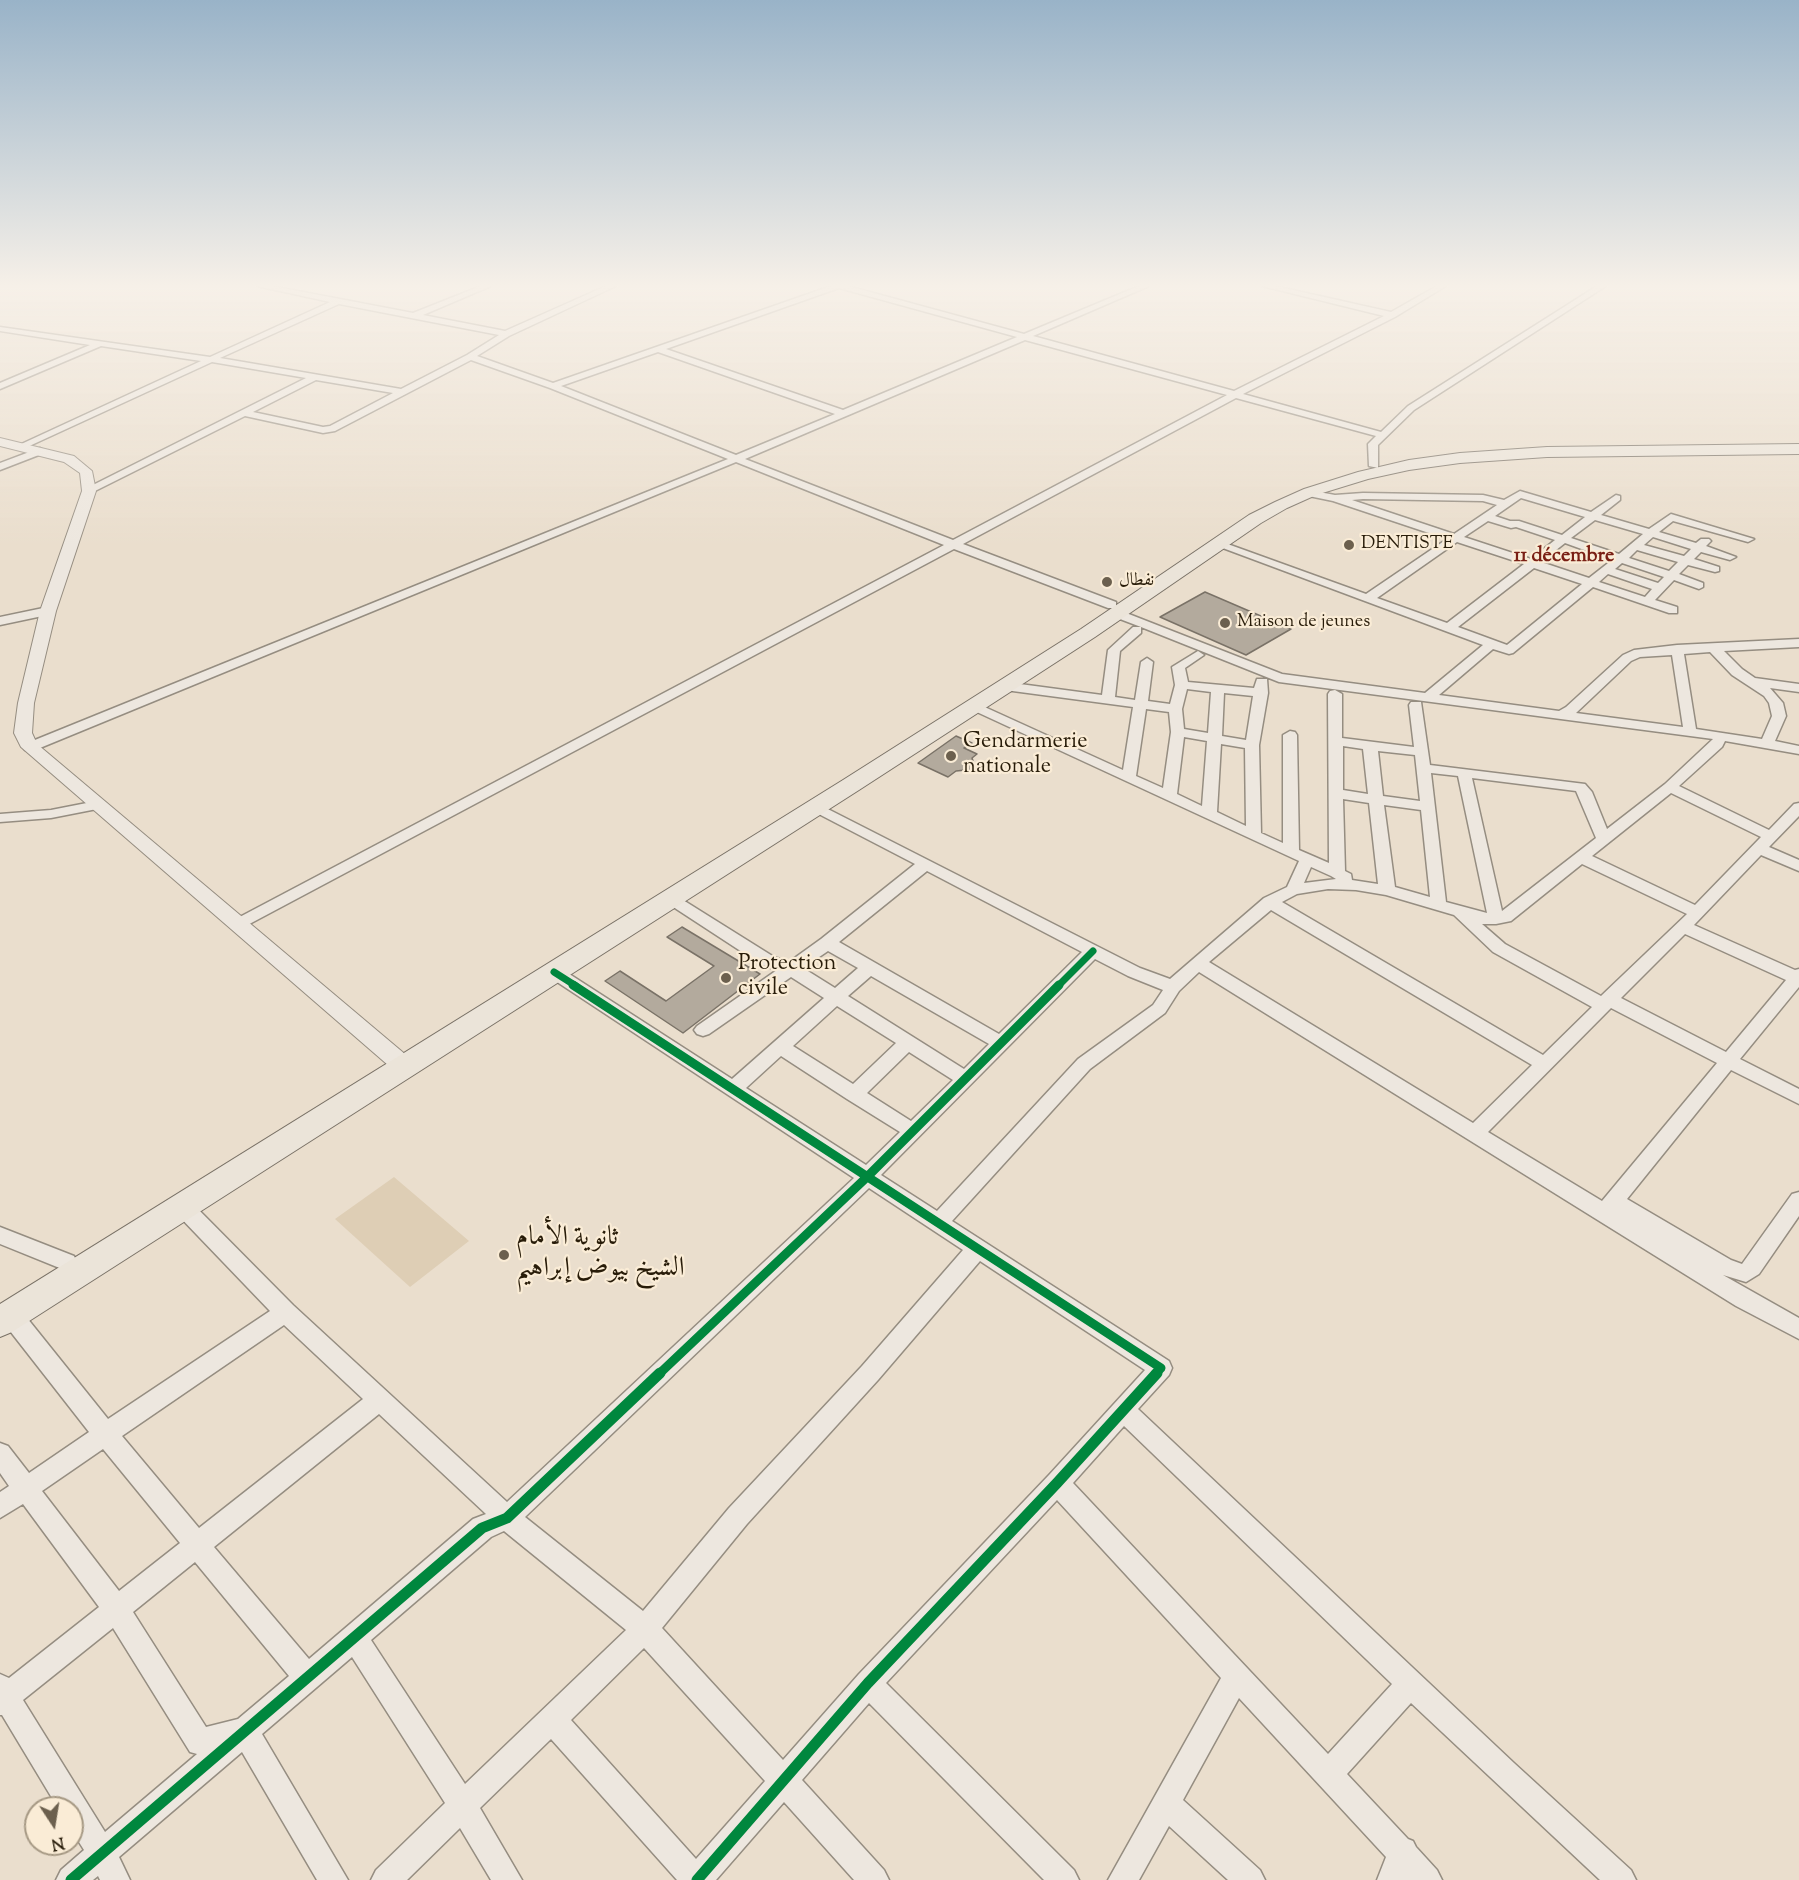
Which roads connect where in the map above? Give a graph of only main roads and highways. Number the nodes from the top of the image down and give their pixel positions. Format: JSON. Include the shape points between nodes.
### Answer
{"nodes":[{"id":1,"x":1799,"y":447,"type":"edge"},
{"id":2,"x":1365,"y":471,"type":"junction"},
{"id":3,"x":1112,"y":612,"type":"junction"},
{"id":4,"x":399,"y":1062,"type":"junction"},
{"id":5,"x":4,"y":1314,"type":"edge"}],
"edges":[{"from":1,"to":2,"type":"main road","via":[[1557,449]]},
{"from":2,"to":3,"type":"main road","via":[[1256,519]]},
{"from":2,"to":3,"type":"main road","via":[[1314,483],[1266,503],[1230,524]]},
{"from":3,"to":4,"type":"main road"},
{"from":3,"to":4,"type":"main road","via":[[816,807],[554,972]]},
{"from":4,"to":5,"type":"main road","via":[[182,1206]]},
{"from":4,"to":5,"type":"main road","via":[[67,1262]]}]}
